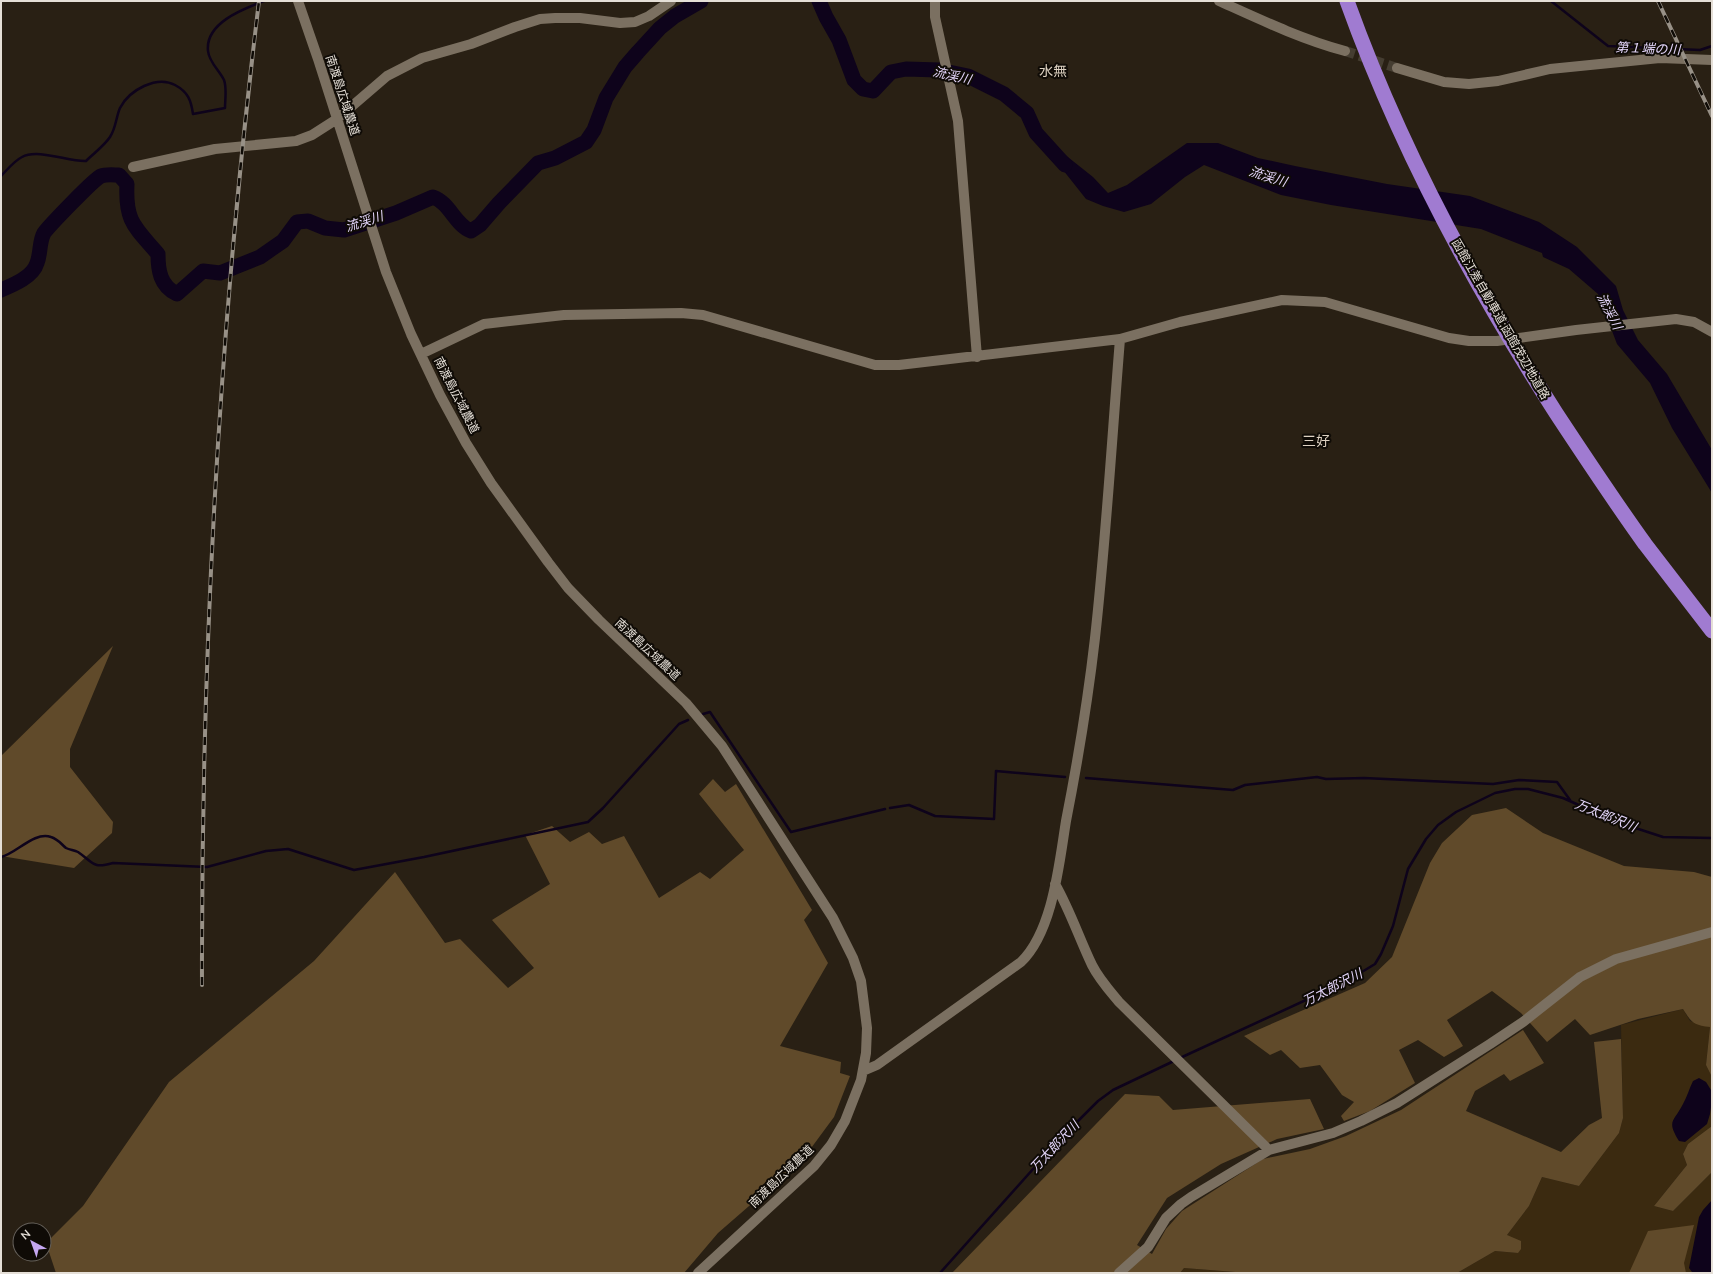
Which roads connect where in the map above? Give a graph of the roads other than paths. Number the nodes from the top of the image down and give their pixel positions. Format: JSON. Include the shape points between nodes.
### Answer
{"nodes":[{"id":1,"x":298,"y":1,"type":"edge"},
{"id":2,"x":671,"y":1,"type":"edge"},
{"id":3,"x":935,"y":1,"type":"edge"},
{"id":4,"x":1219,"y":1,"type":"edge"},
{"id":5,"x":1347,"y":1,"type":"edge"},
{"id":6,"x":1345,"y":51,"type":"tunnel mouth"},
{"id":7,"x":1712,"y":60,"type":"edge"},
{"id":8,"x":1397,"y":68,"type":"tunnel mouth"},
{"id":9,"x":337,"y":119,"type":"junction"},
{"id":10,"x":133,"y":167,"type":"dead end"},
{"id":11,"x":1712,"y":332,"type":"edge"},
{"id":12,"x":1120,"y":338,"type":"junction"},
{"id":13,"x":421,"y":354,"type":"junction"},
{"id":14,"x":977,"y":357,"type":"junction"},
{"id":15,"x":1712,"y":631,"type":"edge"},
{"id":16,"x":1055,"y":884,"type":"junction"},
{"id":17,"x":1712,"y":932,"type":"edge"},
{"id":18,"x":863,"y":1071,"type":"junction"},
{"id":19,"x":1269,"y":1150,"type":"junction"},
{"id":20,"x":698,"y":1273,"type":"edge"},
{"id":21,"x":1119,"y":1273,"type":"edge"}],
"edges":[{"from":1,"to":9,"type":"street","name":"南渡島広域農道"},
{"from":2,"to":9,"type":"street","via":[[635,22],[620,23],[580,18],[540,19],[472,44],[422,58],[387,76]]},
{"from":3,"to":14,"type":"street","via":[[935,17],[955,102]]},
{"from":4,"to":6,"type":"street","via":[[1280,29]]},
{"from":5,"to":15,"type":"highway","name":"函館江差自動車道;函館茂辺地道路","via":[[1412,154],[1449,229],[1516,350],[1644,543]]},
{"from":7,"to":8,"type":"street","via":[[1660,58],[1550,69],[1498,81],[1469,84],[1444,82]]},
{"from":9,"to":10,"type":"street","via":[[296,142],[215,149]]},
{"from":9,"to":13,"type":"street","name":"南渡島広域農道","via":[[386,272]]},
{"from":11,"to":12,"type":"street","via":[[1701,325],[1676,319],[1518,339],[1469,341],[1449,338],[1325,302],[1282,300]]},
{"from":12,"to":14,"type":"street"},
{"from":12,"to":16,"type":"street","via":[[1095,638],[1081,743]]},
{"from":13,"to":14,"type":"street","via":[[484,324],[564,315],[681,314],[703,315],[875,365],[899,366]]},
{"from":13,"to":18,"type":"street","name":"南渡島広域農道","via":[[466,443],[548,562],[568,588],[599,620],[704,723],[750,788],[833,918],[853,958],[861,981],[867,1028]]},
{"from":16,"to":18,"type":"street","via":[[1039,939],[1028,955],[877,1065]]},
{"from":16,"to":19,"type":"street","via":[[1102,982],[1119,1002]]},
{"from":17,"to":19,"type":"street","via":[[1601,965],[1580,977],[1523,1022],[1398,1102],[1333,1133]]},
{"from":18,"to":20,"type":"street","name":"南渡島広域農道","via":[[845,1121],[814,1166]]},
{"from":19,"to":21,"type":"street","via":[[1181,1204],[1166,1218],[1143,1253]]}]}
